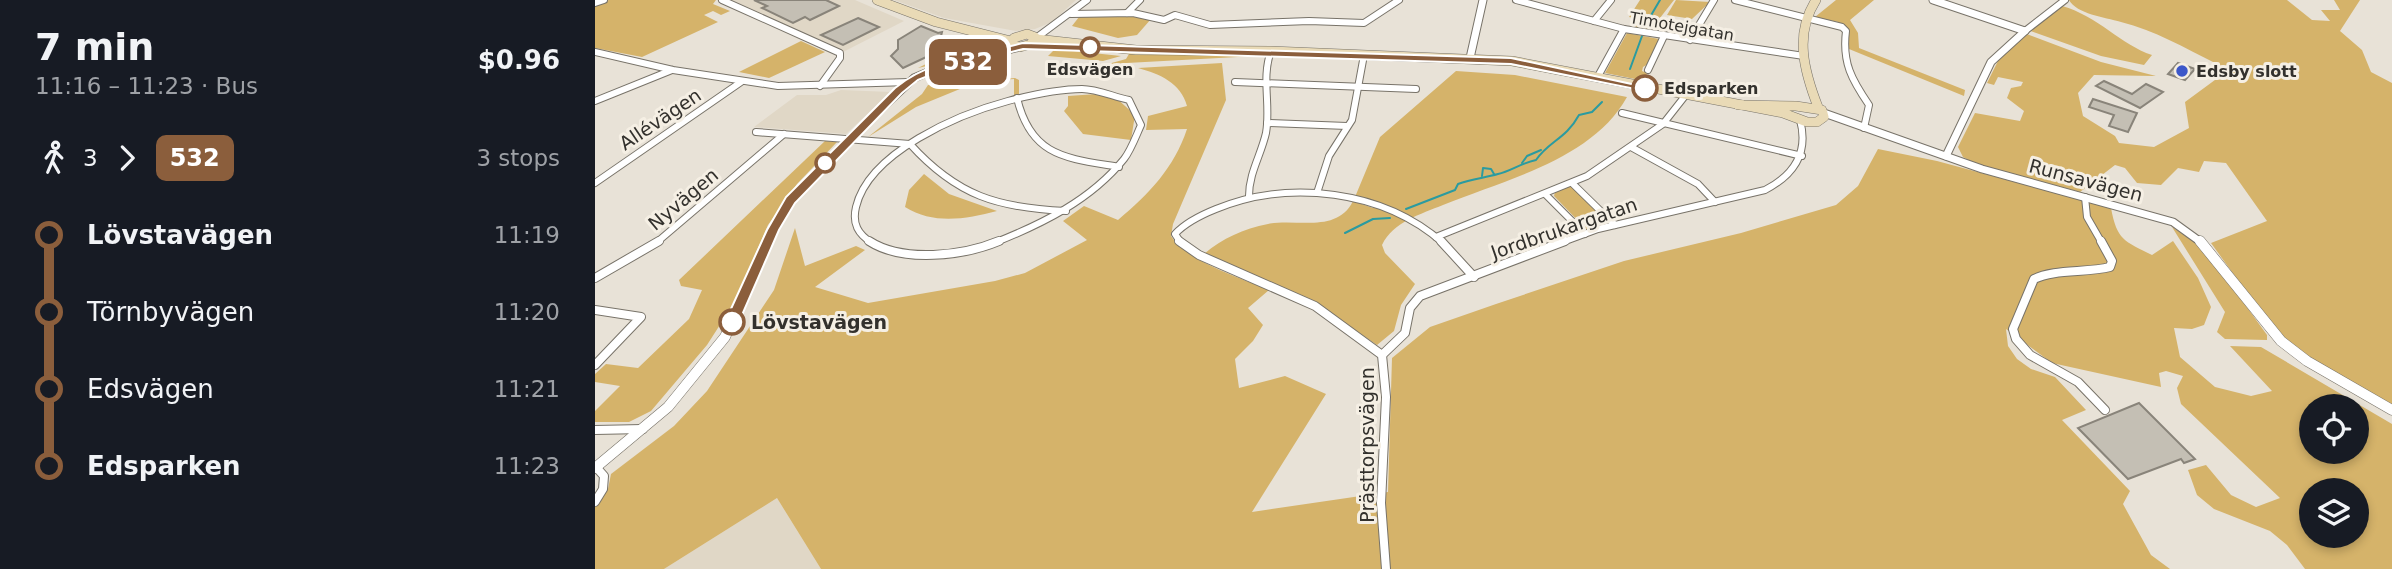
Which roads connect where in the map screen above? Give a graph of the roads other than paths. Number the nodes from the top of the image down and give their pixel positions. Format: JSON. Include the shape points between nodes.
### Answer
{"nodes":[{"id":1,"x":604,"y":0,"type":"edge"},
{"id":2,"x":722,"y":0,"type":"edge"},
{"id":3,"x":877,"y":0,"type":"edge"},
{"id":4,"x":1087,"y":0,"type":"edge"},
{"id":5,"x":1140,"y":0,"type":"edge"},
{"id":6,"x":1399,"y":0,"type":"edge"},
{"id":7,"x":1483,"y":0,"type":"edge"},
{"id":8,"x":1516,"y":0,"type":"edge"},
{"id":9,"x":1611,"y":0,"type":"edge"},
{"id":10,"x":1714,"y":0,"type":"edge"},
{"id":11,"x":1735,"y":0,"type":"edge"},
{"id":12,"x":1817,"y":0,"type":"edge"},
{"id":13,"x":1933,"y":0,"type":"edge"},
{"id":14,"x":2065,"y":0,"type":"edge"},
{"id":15,"x":595,"y":3,"type":"edge"},
{"id":16,"x":1127,"y":13,"type":"junction"},
{"id":17,"x":1071,"y":14,"type":"junction"},
{"id":18,"x":1806,"y":17,"type":"junction"},
{"id":19,"x":1064,"y":19,"type":"junction"},
{"id":20,"x":1594,"y":21,"type":"junction"},
{"id":21,"x":777,"y":25,"type":"junction"},
{"id":22,"x":767,"y":27,"type":"dead end"},
{"id":23,"x":1624,"y":29,"type":"junction"},
{"id":24,"x":969,"y":30,"type":"junction"},
{"id":25,"x":2025,"y":31,"type":"junction"},
{"id":26,"x":1025,"y":34,"type":"junction"},
{"id":27,"x":1664,"y":36,"type":"junction"},
{"id":28,"x":1036,"y":39,"type":"junction"},
{"id":29,"x":1690,"y":40,"type":"junction"},
{"id":30,"x":1011,"y":42,"type":"junction"},
{"id":31,"x":1022,"y":46,"type":"junction"},
{"id":32,"x":1083,"y":46,"type":"junction"},
{"id":33,"x":1271,"y":51,"type":"junction"},
{"id":34,"x":595,"y":52,"type":"edge"},
{"id":35,"x":1364,"y":55,"type":"junction"},
{"id":36,"x":1804,"y":57,"type":"junction"},
{"id":37,"x":1470,"y":58,"type":"junction"},
{"id":38,"x":979,"y":59,"type":"junction"},
{"id":39,"x":673,"y":70,"type":"junction"},
{"id":40,"x":1648,"y":70,"type":"dead end"},
{"id":41,"x":1597,"y":78,"type":"junction"},
{"id":42,"x":742,"y":82,"type":"junction"},
{"id":43,"x":909,"y":82,"type":"junction"},
{"id":44,"x":1235,"y":82,"type":"dead end"},
{"id":45,"x":1263,"y":82,"type":"junction"},
{"id":46,"x":1808,"y":83,"type":"junction"},
{"id":47,"x":820,"y":86,"type":"junction"},
{"id":48,"x":1357,"y":86,"type":"junction"},
{"id":49,"x":1416,"y":89,"type":"dead end"},
{"id":50,"x":1685,"y":96,"type":"junction"},
{"id":51,"x":1017,"y":98,"type":"junction"},
{"id":52,"x":595,"y":101,"type":"edge"},
{"id":53,"x":1797,"y":112,"type":"junction"},
{"id":54,"x":1622,"y":113,"type":"dead end"},
{"id":55,"x":1820,"y":116,"type":"junction"},
{"id":56,"x":1267,"y":122,"type":"junction"},
{"id":57,"x":1663,"y":124,"type":"junction"},
{"id":58,"x":1347,"y":126,"type":"junction"},
{"id":59,"x":1864,"y":128,"type":"junction"},
{"id":60,"x":756,"y":132,"type":"dead end"},
{"id":61,"x":784,"y":134,"type":"junction"},
{"id":62,"x":1805,"y":137,"type":"junction"},
{"id":63,"x":849,"y":139,"type":"junction"},
{"id":64,"x":910,"y":145,"type":"junction"},
{"id":65,"x":1631,"y":147,"type":"junction"},
{"id":66,"x":1802,"y":156,"type":"junction"},
{"id":67,"x":1946,"y":156,"type":"junction"},
{"id":68,"x":1118,"y":167,"type":"junction"},
{"id":69,"x":595,"y":183,"type":"edge"},
{"id":70,"x":1572,"y":183,"type":"junction"},
{"id":71,"x":1317,"y":193,"type":"junction"},
{"id":72,"x":1546,"y":195,"type":"junction"},
{"id":73,"x":1248,"y":196,"type":"junction"},
{"id":74,"x":2085,"y":197,"type":"junction"},
{"id":75,"x":1715,"y":202,"type":"junction"},
{"id":76,"x":1066,"y":211,"type":"junction"},
{"id":77,"x":1615,"y":225,"type":"junction"},
{"id":78,"x":1585,"y":234,"type":"junction"},
{"id":79,"x":1436,"y":237,"type":"junction"},
{"id":80,"x":1473,"y":276,"type":"junction"},
{"id":81,"x":595,"y":278,"type":"edge"},
{"id":82,"x":595,"y":310,"type":"edge"},
{"id":83,"x":1382,"y":355,"type":"junction"},
{"id":84,"x":595,"y":365,"type":"edge"},
{"id":85,"x":2105,"y":410,"type":"dead end"},
{"id":86,"x":2392,"y":410,"type":"edge"},
{"id":87,"x":643,"y":429,"type":"junction"},
{"id":88,"x":595,"y":430,"type":"edge"},
{"id":89,"x":595,"y":468,"type":"edge"},
{"id":90,"x":595,"y":502,"type":"edge"},
{"id":91,"x":1386,"y":569,"type":"edge"}],
"edges":[{"from":1,"to":15,"type":"street"},
{"from":2,"to":21,"type":"street"},
{"from":3,"to":24,"type":"main road"},
{"from":4,"to":17,"type":"street"},
{"from":5,"to":16,"type":"street"},
{"from":6,"to":16,"type":"street","via":[[1364,23],[1210,25],[1175,15],[1164,20]]},
{"from":7,"to":37,"type":"street"},
{"from":8,"to":20,"type":"street","name":"Timotejgatan"},
{"from":9,"to":20,"type":"street"},
{"from":10,"to":29,"type":"street"},
{"from":11,"to":18,"type":"street"},
{"from":12,"to":18,"type":"main road"},
{"from":13,"to":25,"type":"street"},
{"from":14,"to":25,"type":"street"},
{"from":16,"to":17,"type":"street"},
{"from":17,"to":19,"type":"street"},
{"from":18,"to":36,"type":"main road"},
{"from":18,"to":59,"type":"street","via":[[1846,31],[1848,74],[1869,105]]},
{"from":19,"to":26,"type":"street"},
{"from":19,"to":28,"type":"street"},
{"from":20,"to":23,"type":"street","name":"Timotejgatan"},
{"from":21,"to":22,"type":"street"},
{"from":21,"to":47,"type":"street","via":[[840,53]]},
{"from":23,"to":27,"type":"street","name":"Timotejgatan"},
{"from":23,"to":41,"type":"street"},
{"from":24,"to":26,"type":"main road"},
{"from":24,"to":30,"type":"main road"},
{"from":25,"to":67,"type":"street","via":[[1991,62]]},
{"from":26,"to":28,"type":"main road"},
{"from":26,"to":30,"type":"main road"},
{"from":27,"to":29,"type":"street","name":"Timotejgatan"},
{"from":27,"to":40,"type":"street"},
{"from":28,"to":31,"type":"main road"},
{"from":28,"to":32,"type":"main road"},
{"from":29,"to":36,"type":"street","name":"Timotejgatan"},
{"from":30,"to":31,"type":"main road"},
{"from":30,"to":38,"type":"street"},
{"from":31,"to":32,"type":"main road"},
{"from":31,"to":38,"type":"street"},
{"from":32,"to":33,"type":"main road"},
{"from":33,"to":35,"type":"main road"},
{"from":33,"to":45,"type":"street"},
{"from":34,"to":39,"type":"street"},
{"from":35,"to":37,"type":"main road"},
{"from":35,"to":48,"type":"street"},
{"from":36,"to":46,"type":"main road"},
{"from":37,"to":41,"type":"main road"},
{"from":38,"to":43,"type":"street","via":[[932,69]]},
{"from":39,"to":42,"type":"street"},
{"from":39,"to":52,"type":"street"},
{"from":41,"to":50,"type":"main road"},
{"from":42,"to":47,"type":"street"},
{"from":42,"to":69,"type":"street","name":"Allévägen"},
{"from":43,"to":47,"type":"street"},
{"from":43,"to":63,"type":"street"},
{"from":44,"to":45,"type":"street"},
{"from":45,"to":48,"type":"street"},
{"from":45,"to":56,"type":"street"},
{"from":46,"to":53,"type":"main road"},
{"from":46,"to":55,"type":"main road"},
{"from":48,"to":49,"type":"street"},
{"from":48,"to":58,"type":"street"},
{"from":50,"to":53,"type":"main road"},
{"from":50,"to":57,"type":"street"},
{"from":51,"to":64,"type":"street","via":[[941,124]]},
{"from":51,"to":68,"type":"street","via":[[1023,126],[1035,143],[1062,156]]},
{"from":51,"to":68,"type":"street","via":[[1084,89],[1119,92],[1131,99],[1142,117],[1142,128]]},
{"from":53,"to":55,"type":"main road"},
{"from":53,"to":55,"type":"main road"},
{"from":53,"to":62,"type":"street"},
{"from":54,"to":57,"type":"street"},
{"from":55,"to":59,"type":"street","name":"Runsavägen"},
{"from":55,"to":62,"type":"street"},
{"from":56,"to":58,"type":"street"},
{"from":56,"to":73,"type":"street","via":[[1248,179]]},
{"from":57,"to":65,"type":"street"},
{"from":57,"to":66,"type":"street"},
{"from":58,"to":71,"type":"street","via":[[1329,156]]},
{"from":59,"to":67,"type":"street","name":"Runsavägen"},
{"from":60,"to":61,"type":"street"},
{"from":61,"to":63,"type":"street"},
{"from":61,"to":81,"type":"street","name":"Nyvägen","via":[[663,239]]},
{"from":62,"to":66,"type":"street"},
{"from":63,"to":64,"type":"street"},
{"from":63,"to":87,"type":"street","via":[[790,200],[725,337],[689,383]]},
{"from":64,"to":76,"type":"street","via":[[958,190],[1008,206]]},
{"from":64,"to":76,"type":"street","via":[[876,172],[857,201],[856,228],[862,237],[881,247],[917,255],[961,252],[1007,240]]},
{"from":65,"to":70,"type":"street"},
{"from":65,"to":75,"type":"street","via":[[1698,184]]},
{"from":66,"to":75,"type":"street","name":"Jordbrukargatan","via":[[1777,185]]},
{"from":67,"to":74,"type":"street","name":"Runsavägen"},
{"from":68,"to":76,"type":"street"},
{"from":70,"to":72,"type":"street"},
{"from":70,"to":77,"type":"street"},
{"from":71,"to":73,"type":"street"},
{"from":71,"to":79,"type":"street","via":[[1379,207]]},
{"from":72,"to":78,"type":"street"},
{"from":72,"to":79,"type":"street"},
{"from":73,"to":83,"type":"street","name":"Prästtorpsvägen","via":[[1180,228],[1175,234],[1181,244],[1315,306]]},
{"from":74,"to":85,"type":"street","via":[[2086,221],[2108,253],[2110,267],[2034,279],[2013,329],[2018,344],[2078,382]]},
{"from":74,"to":86,"type":"street","name":"Runsavägen","via":[[2162,218],[2196,235],[2279,339]]},
{"from":75,"to":77,"type":"street","name":"Jordbrukargatan"},
{"from":77,"to":78,"type":"street","name":"Jordbrukargatan"},
{"from":78,"to":80,"type":"street","name":"Jordbrukargatan"},
{"from":79,"to":80,"type":"street"},
{"from":80,"to":83,"type":"street","name":"Jordbrukargatan","via":[[1413,302],[1405,333]]},
{"from":82,"to":84,"type":"street","via":[[641,317]]},
{"from":83,"to":91,"type":"street","name":"Prästtorpsvägen","via":[[1387,397],[1381,503]]},
{"from":87,"to":88,"type":"street"},
{"from":87,"to":89,"type":"street"},
{"from":89,"to":90,"type":"street","via":[[604,476]]}]}
